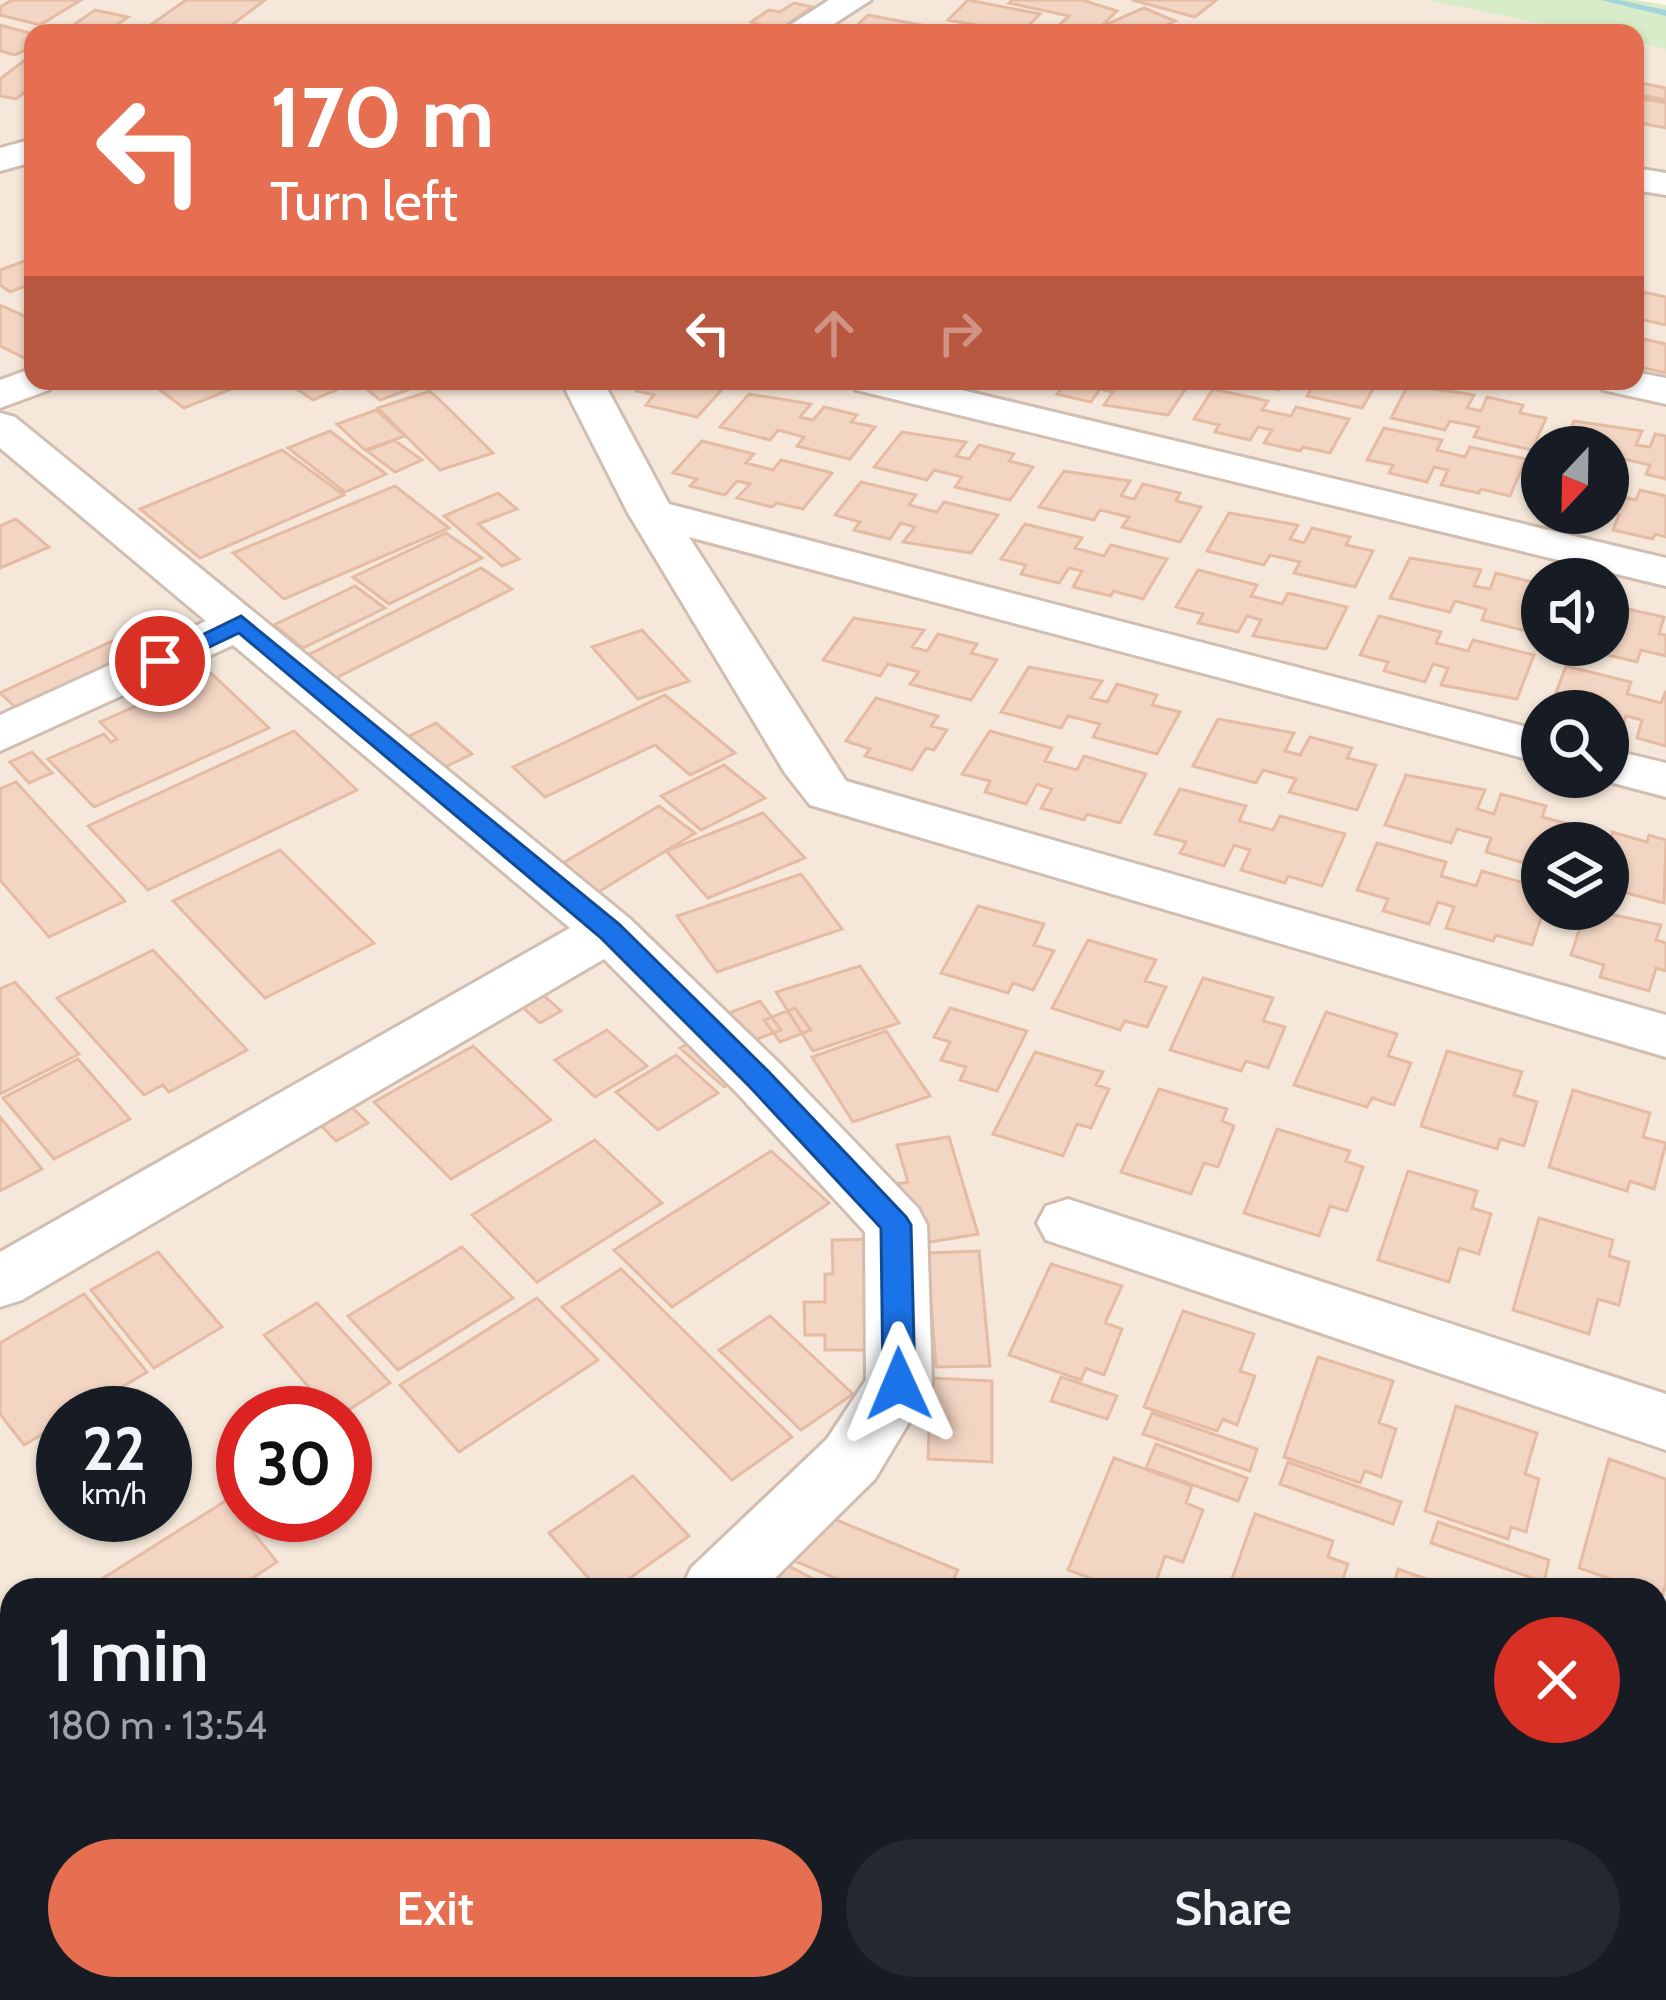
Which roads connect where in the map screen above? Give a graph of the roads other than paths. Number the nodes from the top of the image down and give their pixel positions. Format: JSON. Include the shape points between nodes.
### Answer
{"nodes":[{"id":1,"x":854,"y":0,"type":"edge"},
{"id":2,"x":811,"y":24,"type":"edge"},
{"id":3,"x":587,"y":390,"type":"edge"},
{"id":4,"x":908,"y":390,"type":"edge"},
{"id":5,"x":0,"y":426,"type":"edge"},
{"id":6,"x":651,"y":513,"type":"junction"},
{"id":7,"x":1666,"y":572,"type":"edge"},
{"id":8,"x":241,"y":623,"type":"junction"},
{"id":9,"x":0,"y":735,"type":"edge"},
{"id":10,"x":1521,"y":741,"type":"edge"},
{"id":11,"x":1629,"y":770,"type":"edge"},
{"id":12,"x":1666,"y":780,"type":"edge"},
{"id":13,"x":610,"y":931,"type":"junction"},
{"id":14,"x":1666,"y":1036,"type":"edge"},
{"id":15,"x":1068,"y":1223,"type":"dead end"},
{"id":16,"x":0,"y":1282,"type":"edge"},
{"id":17,"x":1666,"y":1422,"type":"edge"},
{"id":18,"x":728,"y":1578,"type":"edge"}],
"edges":[{"from":1,"to":2,"type":"street"},
{"from":3,"to":6,"type":"street"},
{"from":4,"to":7,"type":"street"},
{"from":5,"to":8,"type":"street"},
{"from":6,"to":10,"type":"street"},
{"from":6,"to":14,"type":"street","via":[[828,793]]},
{"from":8,"to":9,"type":"street"},
{"from":8,"to":13,"type":"street"},
{"from":11,"to":12,"type":"street"},
{"from":13,"to":16,"type":"street"},
{"from":13,"to":18,"type":"street","via":[[896,1225],[899,1384],[851,1459]]},
{"from":15,"to":17,"type":"street"}]}
